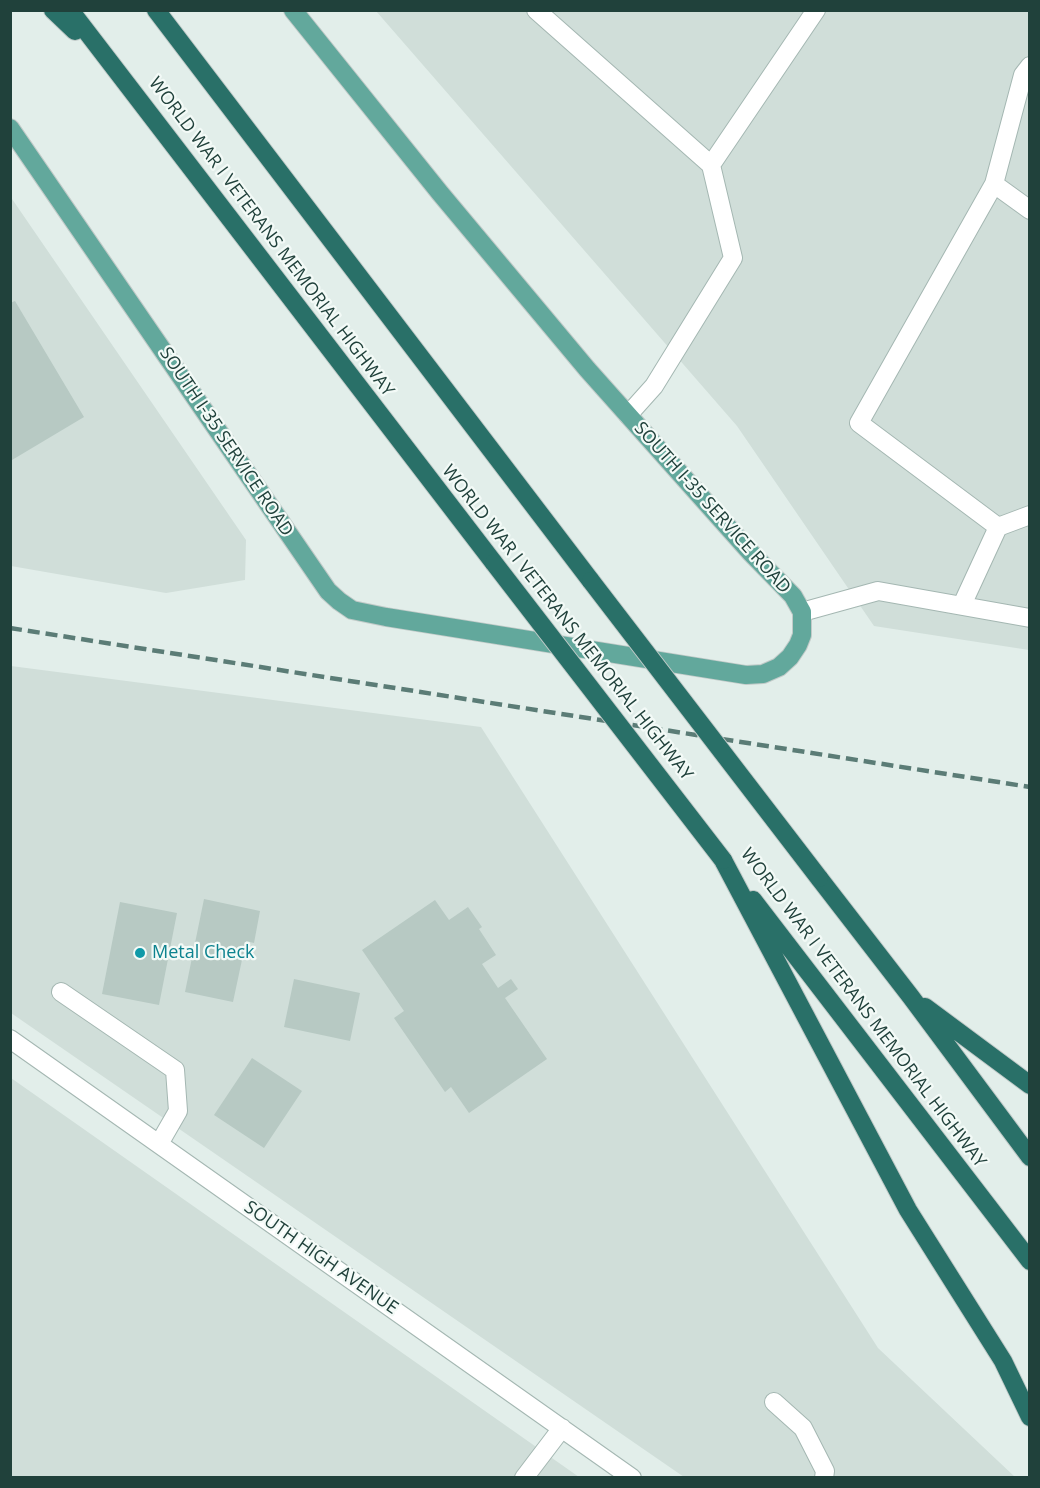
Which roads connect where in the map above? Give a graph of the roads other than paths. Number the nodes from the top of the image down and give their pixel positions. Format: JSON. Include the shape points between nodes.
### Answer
{"nodes":[{"id":1,"x":54,"y":10,"type":"edge"},
{"id":2,"x":70,"y":10,"type":"edge"},
{"id":3,"x":156,"y":10,"type":"edge"},
{"id":4,"x":171,"y":10,"type":"edge"},
{"id":5,"x":293,"y":10,"type":"edge"},
{"id":6,"x":536,"y":10,"type":"edge"},
{"id":7,"x":816,"y":10,"type":"edge"},
{"id":8,"x":194,"y":61,"type":"junction"},
{"id":9,"x":1029,"y":66,"type":"edge"},
{"id":10,"x":116,"y":68,"type":"junction"},
{"id":11,"x":10,"y":128,"type":"edge"},
{"id":12,"x":711,"y":165,"type":"junction"},
{"id":13,"x":994,"y":184,"type":"junction"},
{"id":14,"x":1029,"y":210,"type":"edge"},
{"id":15,"x":628,"y":415,"type":"junction"},
{"id":16,"x":1029,"y":515,"type":"edge"},
{"id":17,"x":998,"y":527,"type":"junction"},
{"id":18,"x":962,"y":605,"type":"junction"},
{"id":19,"x":802,"y":612,"type":"junction"},
{"id":20,"x":1029,"y":618,"type":"edge"},
{"id":21,"x":723,"y":860,"type":"junction"},
{"id":22,"x":61,"y":992,"type":"dead end"},
{"id":23,"x":911,"y":997,"type":"junction"},
{"id":24,"x":10,"y":1039,"type":"edge"},
{"id":25,"x":1029,"y":1085,"type":"edge"},
{"id":26,"x":159,"y":1144,"type":"junction"},
{"id":27,"x":1029,"y":1157,"type":"edge"},
{"id":28,"x":1029,"y":1261,"type":"edge"},
{"id":29,"x":774,"y":1402,"type":"dead end"},
{"id":30,"x":1029,"y":1417,"type":"edge"},
{"id":31,"x":562,"y":1428,"type":"junction"},
{"id":32,"x":524,"y":1478,"type":"edge"},
{"id":33,"x":632,"y":1478,"type":"edge"},
{"id":34,"x":824,"y":1478,"type":"edge"}],
"edges":[{"from":1,"to":10,"type":"highway"},
{"from":2,"to":10,"type":"highway","name":"WORLD WAR I VETERANS MEMORIAL HIGHWAY"},
{"from":3,"to":8,"type":"highway"},
{"from":4,"to":8,"type":"highway"},
{"from":5,"to":15,"type":"main road","name":"SOUTH I-35 SERVICE ROAD","via":[[440,193]]},
{"from":6,"to":12,"type":"street"},
{"from":7,"to":12,"type":"street"},
{"from":8,"to":23,"type":"highway","bridge":true},
{"from":9,"to":13,"type":"street","via":[[1023,75]]},
{"from":10,"to":21,"type":"highway","name":"WORLD WAR I VETERANS MEMORIAL HIGHWAY","bridge":true},
{"from":11,"to":19,"type":"main road","name":"SOUTH I-35 SERVICE ROAD","via":[[328,591],[352,610],[746,675],[763,674],[790,657],[802,635]]},
{"from":12,"to":15,"type":"street","via":[[733,258],[654,386]]},
{"from":13,"to":14,"type":"street"},
{"from":13,"to":17,"type":"street","via":[[859,423]]},
{"from":15,"to":19,"type":"main road","name":"SOUTH I-35 SERVICE ROAD","via":[[793,596]]},
{"from":16,"to":17,"type":"street"},
{"from":17,"to":18,"type":"street"},
{"from":18,"to":19,"type":"street","via":[[878,591]]},
{"from":18,"to":20,"type":"street"},
{"from":21,"to":28,"type":"highway","name":"WORLD WAR I VETERANS MEMORIAL HIGHWAY"},
{"from":21,"to":30,"type":"highway","via":[[908,1210],[1003,1361]]},
{"from":22,"to":26,"type":"street","via":[[174,1070],[178,1111]]},
{"from":23,"to":25,"type":"highway"},
{"from":23,"to":27,"type":"highway"},
{"from":24,"to":26,"type":"street","name":"SOUTH HIGH AVENUE"},
{"from":26,"to":31,"type":"street","name":"SOUTH HIGH AVENUE"},
{"from":29,"to":34,"type":"street","via":[[803,1428],[825,1471]]},
{"from":31,"to":32,"type":"street"},
{"from":31,"to":33,"type":"street","name":"SOUTH HIGH AVENUE"}]}
